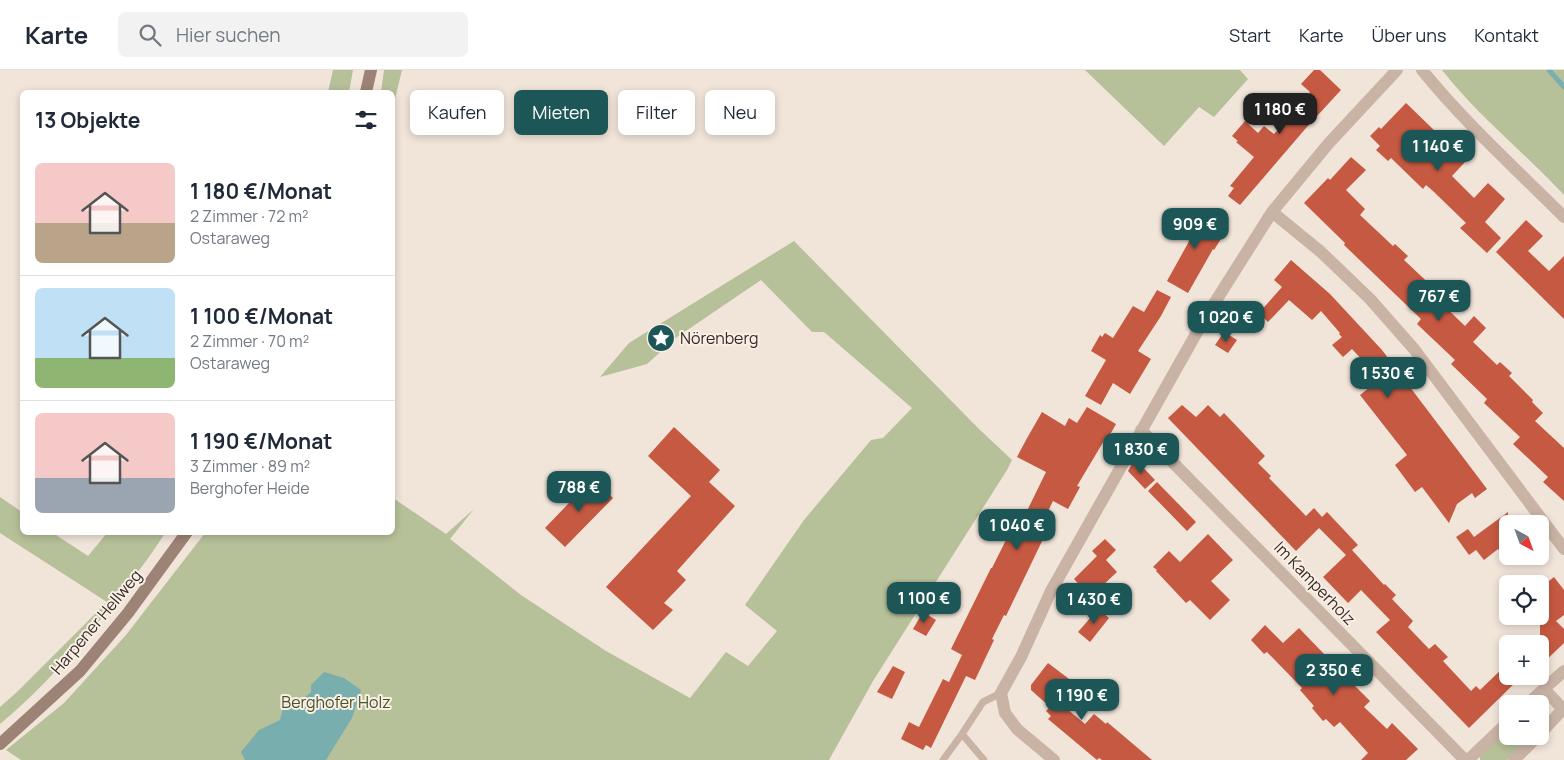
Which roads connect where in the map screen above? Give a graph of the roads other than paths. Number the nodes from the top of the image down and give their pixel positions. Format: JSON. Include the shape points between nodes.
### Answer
{"nodes":[{"id":1,"x":372,"y":70,"type":"edge"},
{"id":2,"x":1397,"y":70,"type":"edge"},
{"id":3,"x":1422,"y":70,"type":"edge"},
{"id":4,"x":367,"y":90,"type":"edge"},
{"id":5,"x":1272,"y":212,"type":"junction"},
{"id":6,"x":1564,"y":217,"type":"edge"},
{"id":7,"x":1142,"y":430,"type":"junction"},
{"id":8,"x":185,"y":535,"type":"edge"},
{"id":9,"x":1564,"y":547,"type":"edge"},
{"id":10,"x":1564,"y":671,"type":"edge"},
{"id":11,"x":1544,"y":689,"type":"junction"},
{"id":12,"x":1001,"y":693,"type":"junction"},
{"id":13,"x":1537,"y":695,"type":"edge"},
{"id":14,"x":1549,"y":724,"type":"edge"},
{"id":15,"x":1499,"y":730,"type":"edge"},
{"id":16,"x":962,"y":734,"type":"junction"},
{"id":17,"x":0,"y":744,"type":"edge"},
{"id":18,"x":1529,"y":745,"type":"edge"},
{"id":19,"x":943,"y":760,"type":"edge"},
{"id":20,"x":984,"y":760,"type":"edge"},
{"id":21,"x":1054,"y":760,"type":"edge"},
{"id":22,"x":1467,"y":760,"type":"edge"},
{"id":23,"x":1514,"y":760,"type":"edge"}],
"edges":[{"from":1,"to":4,"type":"street"},
{"from":2,"to":5,"type":"street","via":[[1328,143]]},
{"from":3,"to":6,"type":"street","via":[[1467,121]]},
{"from":5,"to":7,"type":"street","via":[[1205,318]]},
{"from":5,"to":9,"type":"street","via":[[1335,265],[1414,349]]},
{"from":7,"to":12,"type":"street","via":[[1051,591]]},
{"from":7,"to":22,"type":"street","name":"Im Kamperholz"},
{"from":8,"to":17,"type":"street","name":"Harpener Hellweg","via":[[128,613],[80,671]]},
{"from":10,"to":11,"type":"street"},
{"from":11,"to":13,"type":"street"},
{"from":11,"to":14,"type":"street","via":[[1563,709]]},
{"from":12,"to":16,"type":"lane","via":[[983,702]]},
{"from":12,"to":21,"type":"street","via":[[1005,713],[1017,729]]},
{"from":15,"to":22,"type":"street","name":"Im Kamperholz"},
{"from":16,"to":19,"type":"lane"},
{"from":16,"to":20,"type":"lane"},
{"from":18,"to":23,"type":"street"}]}
